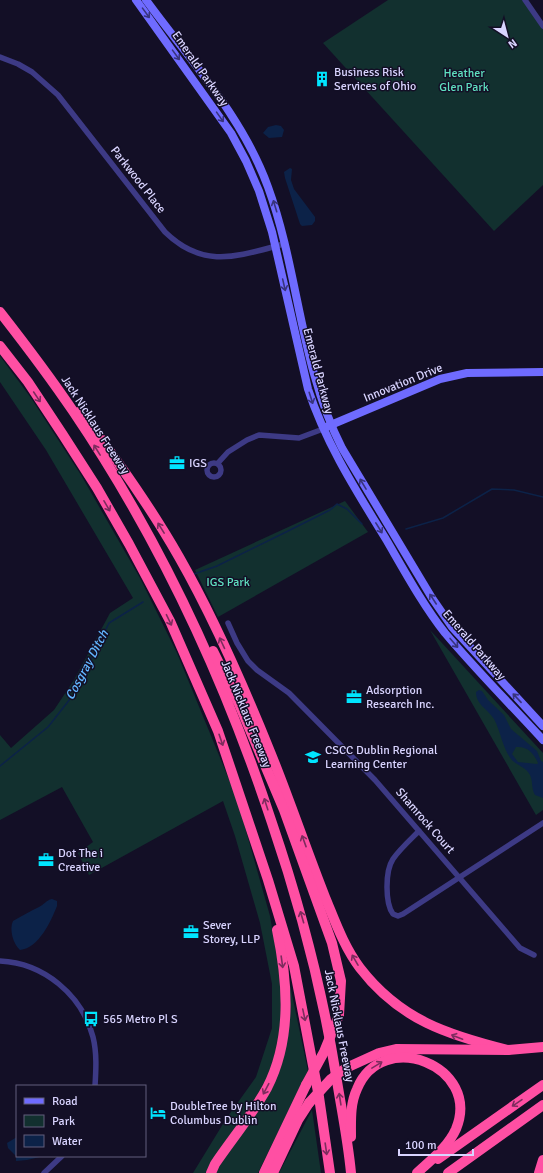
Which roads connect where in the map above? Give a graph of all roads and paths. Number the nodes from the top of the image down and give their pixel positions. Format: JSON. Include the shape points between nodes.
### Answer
{"nodes":[{"id":1,"x":136,"y":0,"type":"edge"},
{"id":2,"x":146,"y":0,"type":"edge"},
{"id":3,"x":525,"y":0,"type":"edge"},
{"id":4,"x":543,"y":26,"type":"edge"},
{"id":5,"x":0,"y":57,"type":"edge"},
{"id":6,"x":284,"y":244,"type":"junction"},
{"id":7,"x":276,"y":246,"type":"junction"},
{"id":8,"x":0,"y":310,"type":"edge"},
{"id":9,"x":0,"y":346,"type":"edge"},
{"id":10,"x":543,"y":372,"type":"edge"},
{"id":11,"x":331,"y":425,"type":"junction"},
{"id":12,"x":323,"y":429,"type":"junction"},
{"id":13,"x":218,"y":464,"type":"dead end"},
{"id":14,"x":168,"y":571,"type":"junction"},
{"id":15,"x":228,"y":623,"type":"dead end"},
{"id":16,"x":543,"y":726,"type":"edge"},
{"id":17,"x":543,"y":740,"type":"edge"},
{"id":18,"x":543,"y":824,"type":"edge"},
{"id":19,"x":419,"y":831,"type":"junction"},
{"id":20,"x":264,"y":869,"type":"junction"},
{"id":21,"x":459,"y":878,"type":"junction"},
{"id":22,"x":534,"y":956,"type":"dead end"},
{"id":23,"x":0,"y":961,"type":"edge"},
{"id":24,"x":543,"y":1047,"type":"edge"},
{"id":25,"x":508,"y":1050,"type":"junction"},
{"id":26,"x":95,"y":1085,"type":"edge"},
{"id":27,"x":543,"y":1085,"type":"edge"},
{"id":28,"x":543,"y":1106,"type":"edge"},
{"id":29,"x":61,"y":1157,"type":"edge"},
{"id":30,"x":543,"y":1160,"type":"edge"},
{"id":31,"x":350,"y":1169,"type":"edge"},
{"id":32,"x":44,"y":1173,"type":"edge"},
{"id":33,"x":210,"y":1173,"type":"edge"},
{"id":34,"x":264,"y":1173,"type":"edge"},
{"id":35,"x":273,"y":1173,"type":"edge"},
{"id":36,"x":330,"y":1173,"type":"edge"},
{"id":37,"x":418,"y":1173,"type":"edge"},
{"id":38,"x":448,"y":1173,"type":"edge"},
{"id":39,"x":460,"y":1173,"type":"edge"},
{"id":40,"x":539,"y":1173,"type":"edge"}],
"edges":[{"from":1,"to":7,"type":"main road","name":"Emerald Parkway","one_way":true,"via":[[204,94],[239,148],[259,191]]},
{"from":6,"to":2,"type":"main road","name":"Emerald Parkway","one_way":true,"via":[[268,186],[239,128]]},
{"from":3,"to":4,"type":"street"},
{"from":5,"to":7,"type":"street","name":"Parkwood Place","via":[[32,72],[58,95],[165,232],[179,245],[196,254],[215,257],[233,256]]},
{"from":6,"to":7,"type":"street","name":"Parkwood Place"},
{"from":6,"to":11,"type":"main road","name":"Emerald Parkway","via":[[311,363]]},
{"from":7,"to":12,"type":"main road","name":"Emerald Parkway","one_way":true,"via":[[306,381]]},
{"from":14,"to":8,"type":"highway","name":"Jack Nicklaus Freeway","one_way":true,"via":[[139,516],[73,410]]},
{"from":25,"to":8,"type":"highway","one_way":true,"via":[[464,1039],[429,1026],[386,996],[360,968],[340,933],[274,760],[248,700],[179,557],[95,430],[42,359]]},
{"from":9,"to":20,"type":"highway","one_way":true,"via":[[28,382],[97,488],[170,621],[218,731]]},
{"from":10,"to":11,"type":"main road","name":"Innovation Drive","via":[[481,372],[455,375],[422,386]]},
{"from":11,"to":12,"type":"main road","name":"Innovation Drive"},
{"from":16,"to":11,"type":"main road","name":"Emerald Parkway","one_way":true,"via":[[452,627],[383,517]]},
{"from":12,"to":13,"type":"street","via":[[299,438],[259,435],[228,452]]},
{"from":12,"to":17,"type":"main road","name":"Emerald Parkway","one_way":true,"via":[[333,451],[424,604],[445,632]]},
{"from":31,"to":14,"type":"highway","name":"Jack Nicklaus Freeway","one_way":true,"via":[[322,999],[288,868],[243,739],[187,608]]},
{"from":14,"to":34,"type":"highway","bridge":true,"via":[[236,697],[284,810],[338,963],[341,993],[338,1015],[327,1046]]},
{"from":15,"to":19,"type":"street","name":"Shamrock Court","via":[[248,661],[289,693],[374,780]]},
{"from":18,"to":21,"type":"street"},
{"from":19,"to":21,"type":"street","name":"Shamrock Court"},
{"from":19,"to":21,"type":"street","via":[[392,861],[387,892],[388,904],[393,914],[403,914]]},
{"from":20,"to":33,"type":"highway","one_way":true,"via":[[285,987],[286,1018],[283,1044],[266,1089]]},
{"from":20,"to":36,"type":"highway","one_way":true,"via":[[294,966],[319,1098]]},
{"from":21,"to":22,"type":"street","name":"Shamrock Court","via":[[520,948]]},
{"from":23,"to":26,"type":"street","via":[[33,968],[69,993],[85,1014],[95,1046]]},
{"from":24,"to":25,"type":"highway"},
{"from":25,"to":35,"type":"highway","bridge":true,"via":[[396,1049],[379,1053],[346,1068],[331,1079],[309,1103],[298,1120]]},
{"from":27,"to":37,"type":"highway","one_way":true},
{"from":28,"to":38,"type":"highway"},
{"from":28,"to":39,"type":"highway"},
{"from":29,"to":32,"type":"street"},
{"from":30,"to":40,"type":"highway"},
{"from":31,"to":37,"type":"highway","one_way":true,"via":[[351,1112],[357,1087],[363,1077],[382,1062],[410,1057],[425,1060],[439,1068],[456,1090],[459,1103],[459,1118],[448,1142]]}]}
